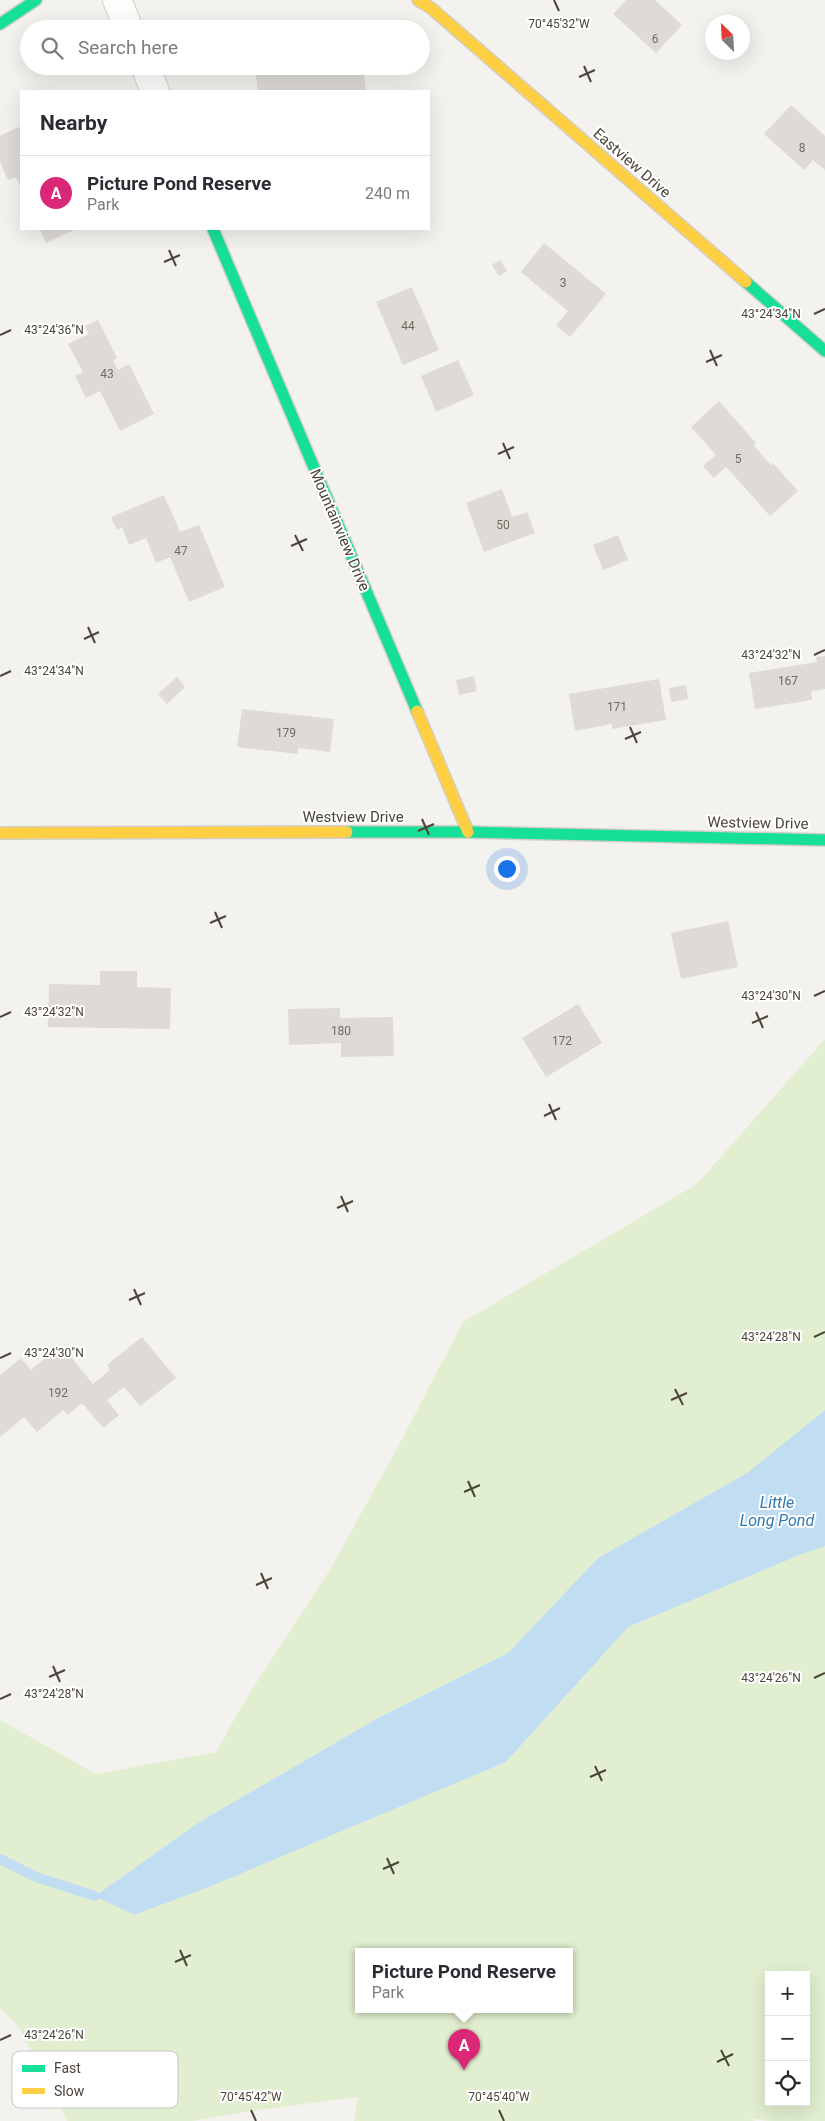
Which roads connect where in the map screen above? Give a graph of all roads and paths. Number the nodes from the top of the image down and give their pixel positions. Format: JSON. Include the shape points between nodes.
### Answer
{"nodes":[{"id":1,"x":36,"y":0,"type":"edge"},
{"id":2,"x":117,"y":0,"type":"edge"},
{"id":3,"x":418,"y":0,"type":"edge"},
{"id":4,"x":125,"y":20,"type":"edge"},
{"id":5,"x":0,"y":24,"type":"edge"},
{"id":6,"x":149,"y":75,"type":"edge"},
{"id":7,"x":155,"y":90,"type":"edge"},
{"id":8,"x":213,"y":230,"type":"edge"},
{"id":9,"x":825,"y":351,"type":"edge"},
{"id":10,"x":468,"y":832,"type":"junction"},
{"id":11,"x":0,"y":833,"type":"edge"},
{"id":12,"x":825,"y":840,"type":"edge"}],
"edges":[{"from":1,"to":5,"type":"street"},
{"from":2,"to":4,"type":"street"},
{"from":3,"to":9,"type":"street","name":"Eastview Drive"},
{"from":6,"to":7,"type":"street"},
{"from":8,"to":10,"type":"street","name":"Mountainview Drive"},
{"from":10,"to":11,"type":"street","name":"Westview Drive"},
{"from":10,"to":12,"type":"street","name":"Westview Drive"}]}
